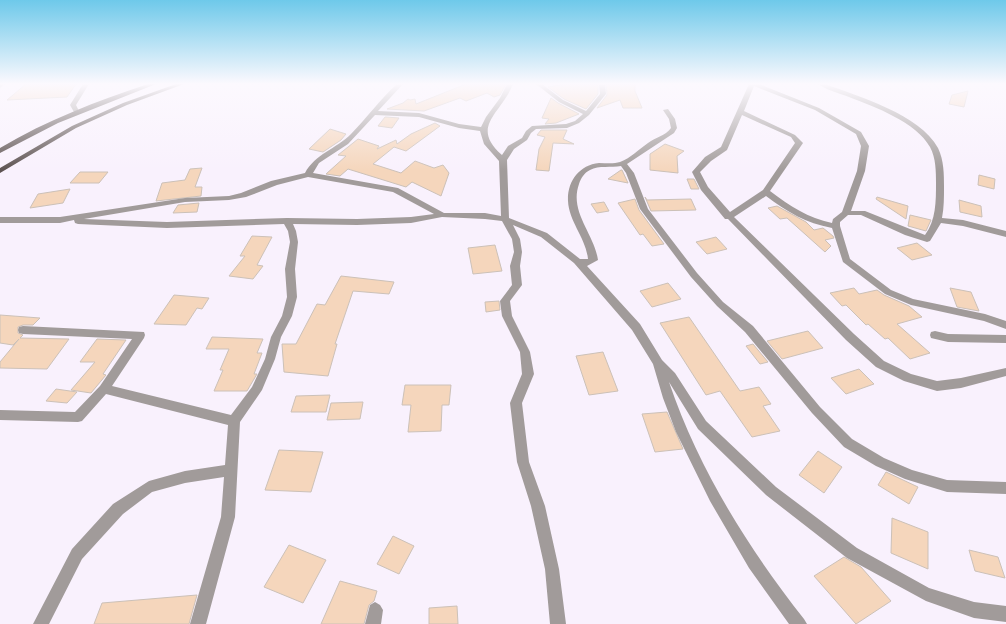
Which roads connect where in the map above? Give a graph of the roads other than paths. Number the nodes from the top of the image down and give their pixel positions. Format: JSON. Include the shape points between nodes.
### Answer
{"nodes":[{"id":1,"x":72,"y":113,"type":"edge"},
{"id":2,"x":105,"y":113,"type":"edge"},
{"id":3,"x":373,"y":113,"type":"edge"},
{"id":4,"x":376,"y":113,"type":"edge"},
{"id":5,"x":491,"y":113,"type":"edge"},
{"id":6,"x":668,"y":113,"type":"edge"},
{"id":7,"x":740,"y":113,"type":"edge"},
{"id":8,"x":743,"y":113,"type":"edge"},
{"id":9,"x":824,"y":113,"type":"edge"},
{"id":10,"x":888,"y":113,"type":"edge"},
{"id":11,"x":587,"y":114,"type":"edge"},
{"id":12,"x":483,"y":130,"type":"junction"},
{"id":13,"x":0,"y":151,"type":"edge"},
{"id":14,"x":503,"y":160,"type":"junction"},
{"id":15,"x":623,"y":164,"type":"junction"},
{"id":16,"x":0,"y":171,"type":"edge"},
{"id":17,"x":308,"y":175,"type":"junction"},
{"id":18,"x":766,"y":192,"type":"junction"},
{"id":19,"x":846,"y":213,"type":"junction"},
{"id":20,"x":442,"y":215,"type":"junction"},
{"id":21,"x":728,"y":217,"type":"junction"},
{"id":22,"x":506,"y":219,"type":"junction"},
{"id":23,"x":0,"y":220,"type":"edge"},
{"id":24,"x":60,"y":220,"type":"junction"},
{"id":25,"x":939,"y":220,"type":"junction"},
{"id":26,"x":287,"y":221,"type":"junction"},
{"id":27,"x":836,"y":226,"type":"junction"},
{"id":28,"x":1006,"y":234,"type":"edge"},
{"id":29,"x":577,"y":261,"type":"junction"},
{"id":30,"x":1006,"y":325,"type":"edge"},
{"id":31,"x":23,"y":330,"type":"dead end"},
{"id":32,"x":935,"y":335,"type":"dead end"},
{"id":33,"x":1006,"y":339,"type":"edge"},
{"id":34,"x":658,"y":364,"type":"junction"},
{"id":35,"x":1006,"y":372,"type":"edge"},
{"id":36,"x":104,"y":389,"type":"junction"},
{"id":37,"x":0,"y":415,"type":"edge"},
{"id":38,"x":234,"y":421,"type":"junction"},
{"id":39,"x":230,"y":470,"type":"junction"},
{"id":40,"x":1006,"y":488,"type":"edge"},
{"id":41,"x":1006,"y":614,"type":"edge"},
{"id":42,"x":41,"y":624,"type":"edge"},
{"id":43,"x":198,"y":624,"type":"edge"},
{"id":44,"x":558,"y":624,"type":"edge"},
{"id":45,"x":799,"y":624,"type":"edge"}],
"edges":[{"from":1,"to":13,"type":"main road"},
{"from":2,"to":16,"type":"main road","via":[[74,127]]},
{"from":3,"to":17,"type":"street","via":[[337,149],[314,162]]},
{"from":4,"to":12,"type":"street","via":[[419,115]]},
{"from":5,"to":12,"type":"street"},
{"from":6,"to":15,"type":"street","via":[[674,128],[670,134]]},
{"from":7,"to":21,"type":"street","via":[[724,148],[708,159],[696,172],[704,188]]},
{"from":8,"to":18,"type":"street","via":[[794,136],[799,143]]},
{"from":9,"to":19,"type":"street","via":[[859,133],[865,146],[861,171]]},
{"from":10,"to":25,"type":"street","via":[[908,122],[930,140],[937,157],[940,184]]},
{"from":11,"to":14,"type":"street","via":[[567,126],[534,127],[525,139],[511,148]]},
{"from":12,"to":14,"type":"street","via":[[486,142]]},
{"from":14,"to":22,"type":"street"},
{"from":15,"to":29,"type":"street","via":[[596,165],[577,178],[571,198],[576,219],[593,248],[593,260],[586,263]]},
{"from":15,"to":40,"type":"street","via":[[636,186],[644,209],[694,275],[720,304],[749,329],[816,410],[848,443],[880,462],[910,475],[947,486]]},
{"from":17,"to":20,"type":"street","via":[[395,190]]},
{"from":17,"to":24,"type":"street","via":[[229,198],[185,200]]},
{"from":18,"to":21,"type":"street"},
{"from":18,"to":27,"type":"street","via":[[796,215],[815,223]]},
{"from":19,"to":25,"type":"street","via":[[862,213],[927,239]]},
{"from":19,"to":27,"type":"street","via":[[836,221]]},
{"from":20,"to":22,"type":"street"},
{"from":20,"to":26,"type":"street","via":[[385,222]]},
{"from":21,"to":35,"type":"street","via":[[880,364],[908,378],[937,386]]},
{"from":22,"to":29,"type":"street","via":[[544,235]]},
{"from":22,"to":44,"type":"street","via":[[516,239],[518,252],[515,266],[517,285],[505,301],[507,316],[525,352],[528,374],[516,403],[523,462],[538,506],[552,569]]},
{"from":23,"to":24,"type":"street"},
{"from":24,"to":26,"type":"street","via":[[167,225]]},
{"from":25,"to":28,"type":"street"},
{"from":26,"to":38,"type":"street","via":[[294,242],[290,269],[292,297],[287,316],[276,337],[270,359],[256,390]]},
{"from":27,"to":30,"type":"street","via":[[846,260],[888,292],[911,302]]},
{"from":29,"to":34,"type":"street","via":[[636,327]]},
{"from":31,"to":36,"type":"street","via":[[140,335]]},
{"from":32,"to":33,"type":"street","via":[[948,338]]},
{"from":34,"to":41,"type":"street","via":[[671,376],[702,425],[771,491],[852,553],[926,594],[974,610]]},
{"from":34,"to":45,"type":"street","via":[[674,414],[698,466],[743,548]]},
{"from":36,"to":37,"type":"street","via":[[78,417]]},
{"from":36,"to":38,"type":"street"},
{"from":38,"to":39,"type":"street"},
{"from":39,"to":42,"type":"street","via":[[185,477],[149,487],[118,508],[77,554]]},
{"from":39,"to":43,"type":"street","via":[[228,517]]}]}
